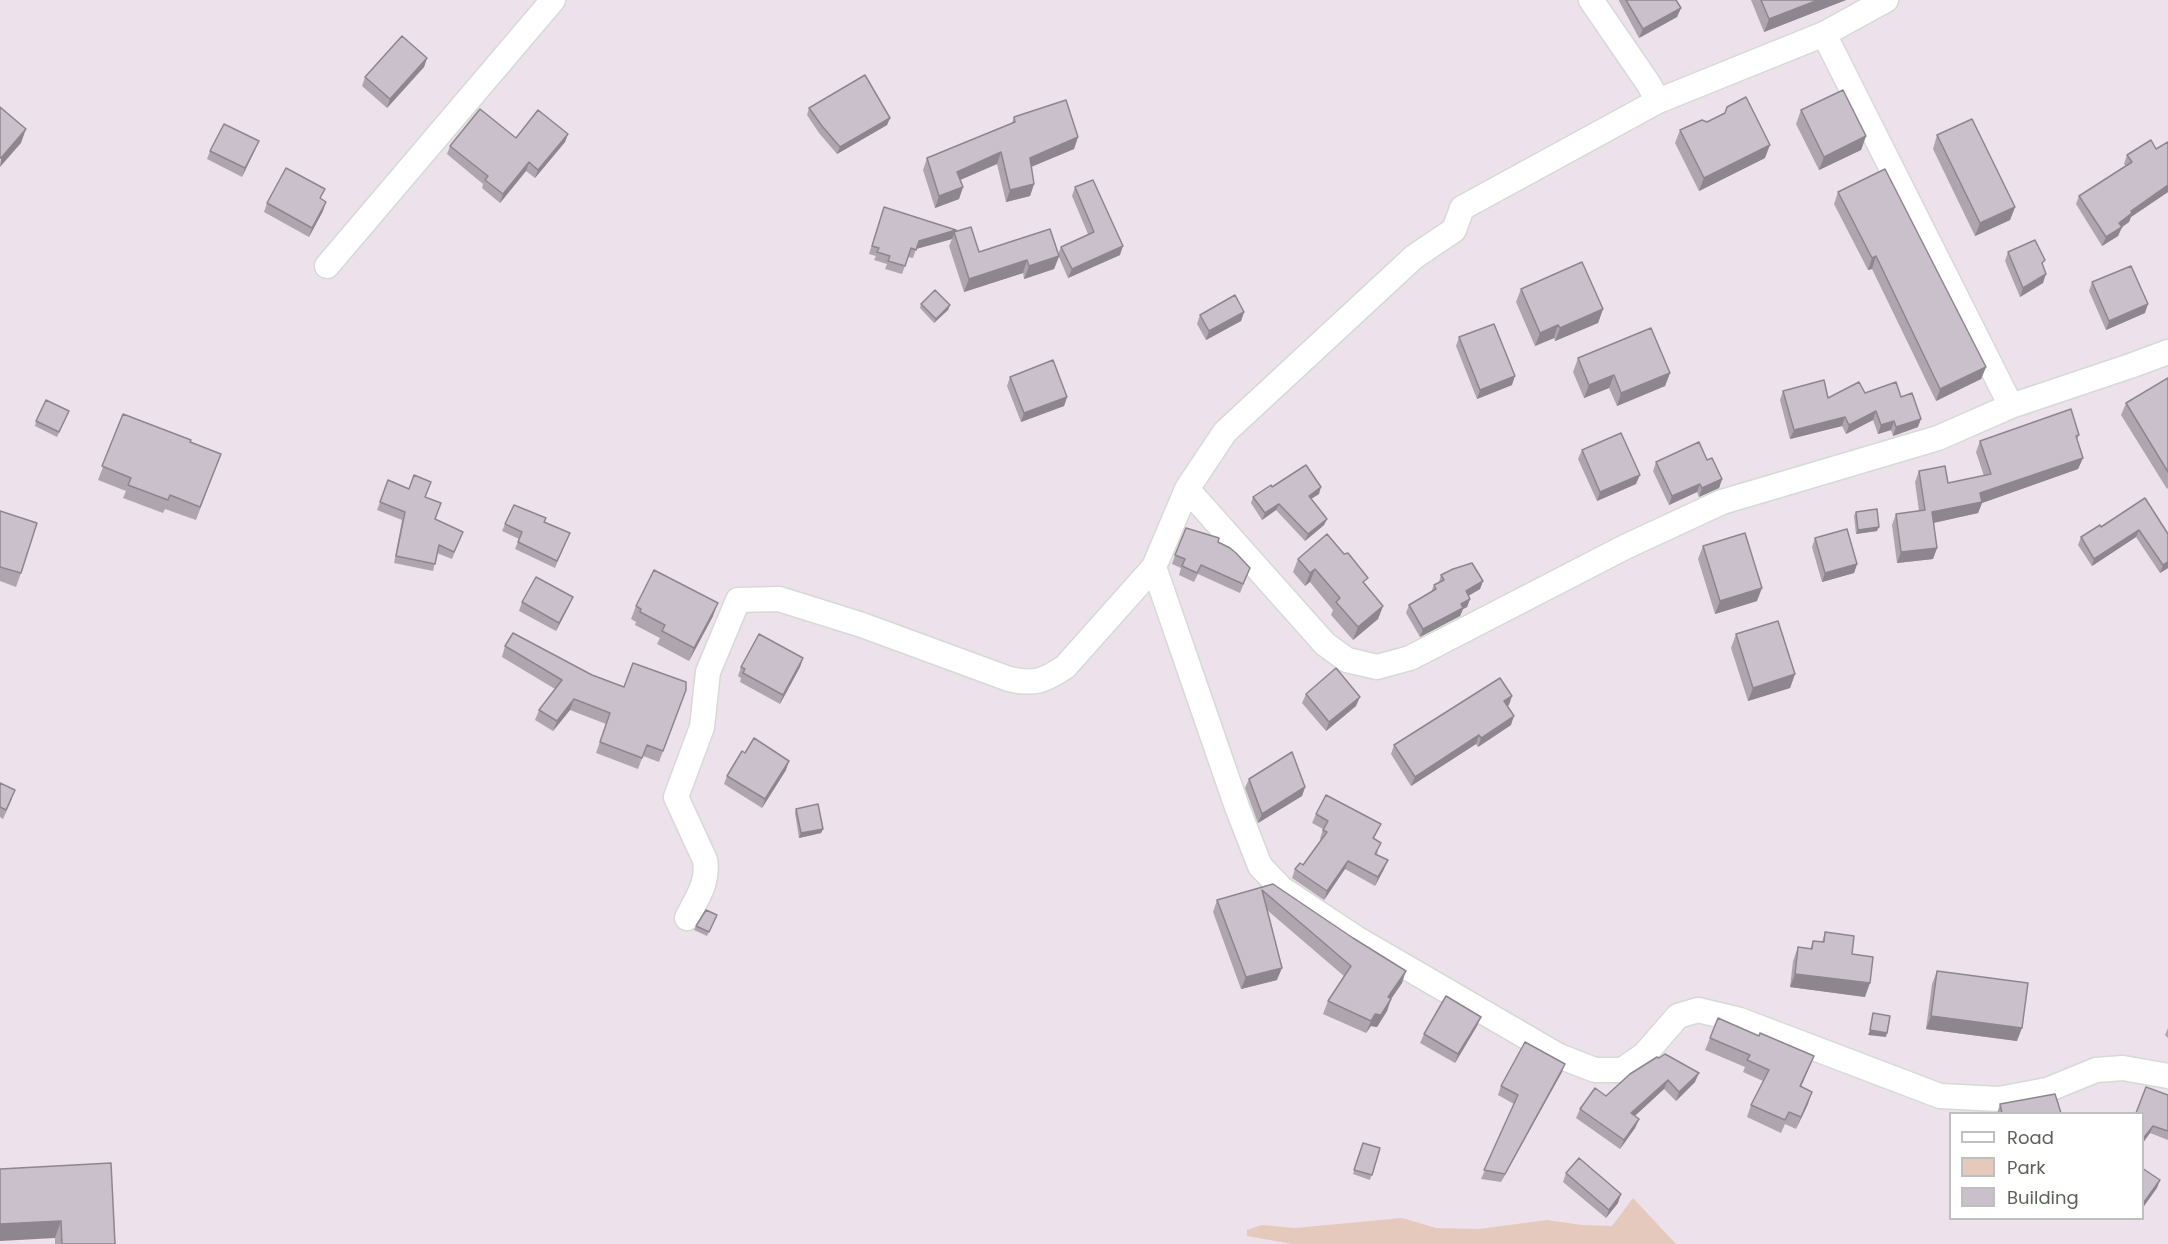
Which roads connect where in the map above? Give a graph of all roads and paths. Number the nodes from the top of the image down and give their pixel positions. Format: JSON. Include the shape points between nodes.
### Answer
{"nodes":[{"id":1,"x":554,"y":0,"type":"edge"},
{"id":2,"x":1591,"y":0,"type":"edge"},
{"id":3,"x":1887,"y":0,"type":"edge"},
{"id":4,"x":1824,"y":34,"type":"junction"},
{"id":5,"x":1658,"y":101,"type":"junction"},
{"id":6,"x":327,"y":267,"type":"dead end"},
{"id":7,"x":2168,"y":351,"type":"edge"},
{"id":8,"x":2012,"y":406,"type":"junction"},
{"id":9,"x":1187,"y":489,"type":"junction"},
{"id":10,"x":1154,"y":567,"type":"junction"},
{"id":11,"x":687,"y":918,"type":"dead end"},
{"id":12,"x":2168,"y":1076,"type":"edge"}],
"edges":[{"from":1,"to":6,"type":"street"},
{"from":2,"to":5,"type":"street"},
{"from":3,"to":4,"type":"street"},
{"from":4,"to":5,"type":"street"},
{"from":4,"to":8,"type":"street"},
{"from":5,"to":9,"type":"street","via":[[1462,208],[1454,230],[1414,257],[1225,432]]},
{"from":7,"to":8,"type":"street"},
{"from":8,"to":9,"type":"street","via":[[1938,438],[1722,502],[1625,547],[1410,658],[1377,667],[1347,660],[1325,644]]},
{"from":9,"to":10,"type":"street"},
{"from":10,"to":11,"type":"street","via":[[1065,667],[1050,677],[1031,682],[1009,679],[862,624],[779,599],[738,600],[708,672],[702,727],[676,797],[707,871]]},
{"from":10,"to":12,"type":"street","via":[[1260,866],[1282,889],[1356,938],[1559,1056],[1595,1070],[1622,1070],[1644,1055],[1678,1016],[1698,1010],[1740,1020],[1940,1096],[1999,1099],[2048,1090],[2096,1070],[2123,1068]]}]}
